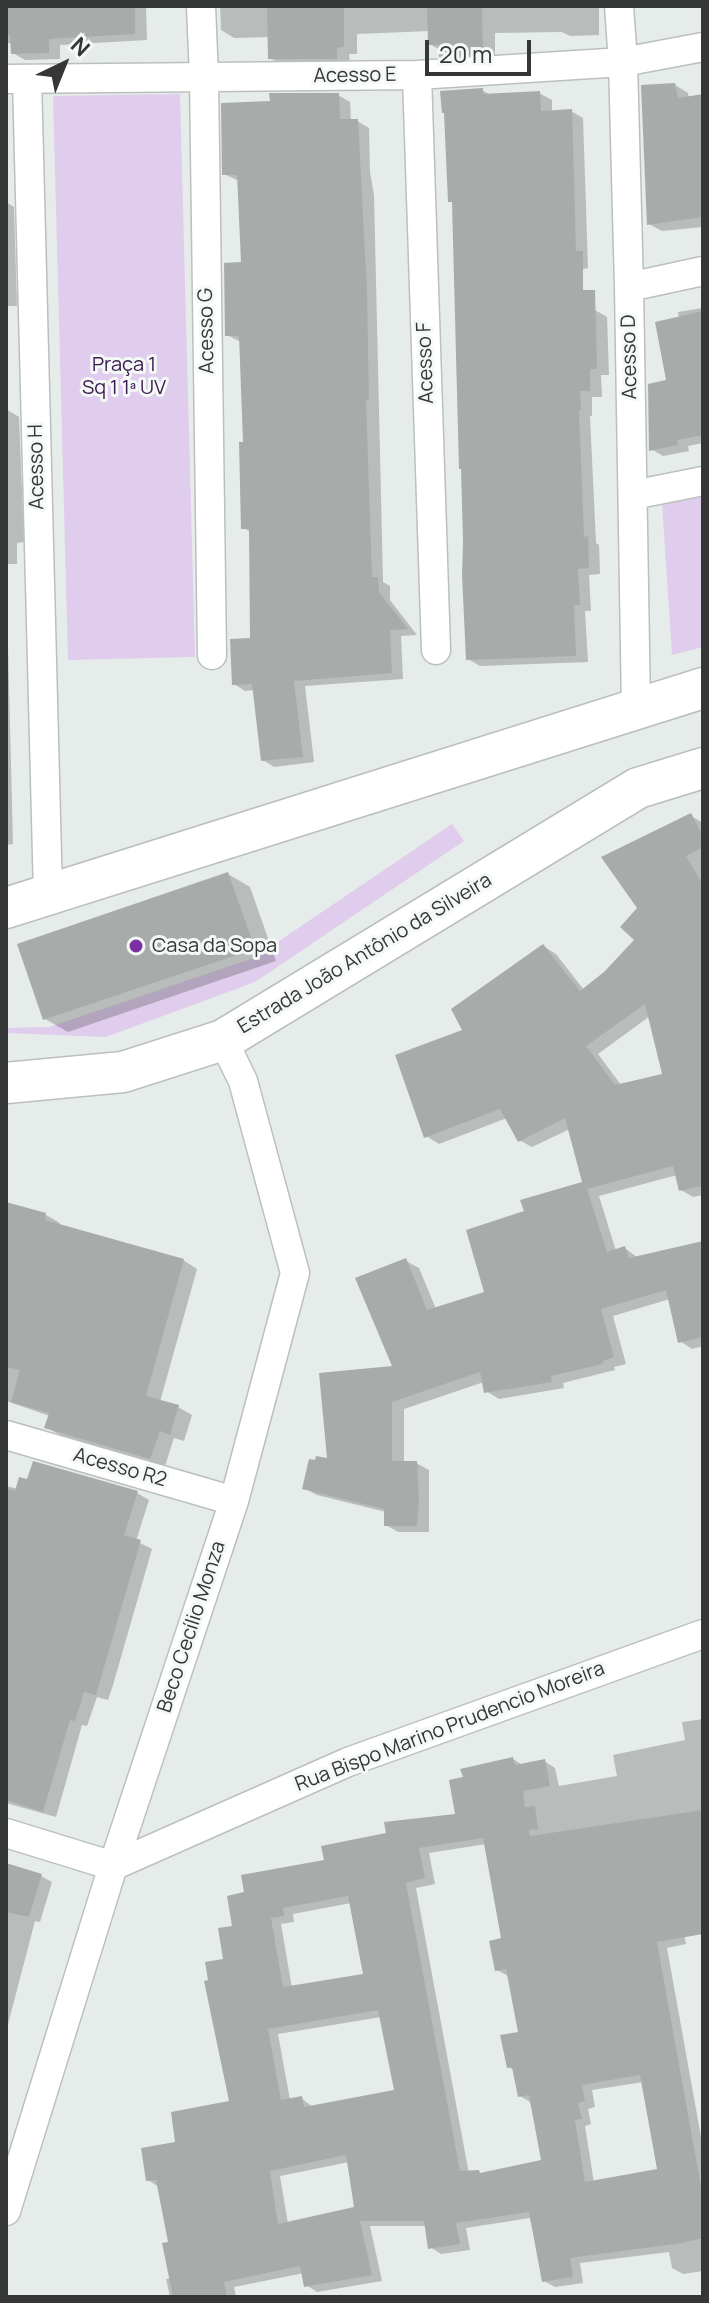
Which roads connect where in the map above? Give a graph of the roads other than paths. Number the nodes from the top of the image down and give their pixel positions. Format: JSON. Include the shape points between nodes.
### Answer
{"nodes":[{"id":1,"x":201,"y":6,"type":"edge"},
{"id":2,"x":619,"y":6,"type":"edge"},
{"id":3,"x":703,"y":47,"type":"edge"},
{"id":4,"x":623,"y":62,"type":"junction"},
{"id":5,"x":417,"y":75,"type":"junction"},
{"id":6,"x":204,"y":78,"type":"junction"},
{"id":7,"x":17,"y":79,"type":"edge"},
{"id":8,"x":703,"y":271,"type":"edge"},
{"id":9,"x":629,"y":287,"type":"junction"},
{"id":10,"x":703,"y":481,"type":"edge"},
{"id":11,"x":633,"y":495,"type":"junction"},
{"id":12,"x":436,"y":650,"type":"dead end"},
{"id":13,"x":212,"y":655,"type":"dead end"},
{"id":14,"x":703,"y":688,"type":"edge"},
{"id":15,"x":636,"y":708,"type":"junction"},
{"id":16,"x":703,"y":768,"type":"edge"},
{"id":17,"x":48,"y":895,"type":"junction"},
{"id":18,"x":6,"y":908,"type":"edge"},
{"id":19,"x":223,"y":1040,"type":"junction"},
{"id":20,"x":6,"y":1083,"type":"edge"},
{"id":21,"x":6,"y":1435,"type":"edge"},
{"id":22,"x":234,"y":1501,"type":"junction"},
{"id":23,"x":703,"y":1634,"type":"edge"},
{"id":24,"x":6,"y":1833,"type":"edge"},
{"id":25,"x":113,"y":1866,"type":"junction"},
{"id":26,"x":6,"y":2211,"type":"edge"}],
"edges":[{"from":1,"to":6,"type":"street","name":"Acesso G"},
{"from":2,"to":4,"type":"street","name":"Acesso D"},
{"from":3,"to":4,"type":"street","name":"Acesso E"},
{"from":4,"to":5,"type":"street","name":"Acesso E"},
{"from":4,"to":9,"type":"street","name":"Acesso D"},
{"from":5,"to":6,"type":"street","name":"Acesso E"},
{"from":5,"to":12,"type":"street","name":"Acesso F"},
{"from":6,"to":7,"type":"street","name":"Acesso E"},
{"from":6,"to":13,"type":"street","name":"Acesso G"},
{"from":7,"to":17,"type":"street","name":"Acesso H"},
{"from":8,"to":9,"type":"street"},
{"from":9,"to":11,"type":"street","name":"Acesso D"},
{"from":10,"to":11,"type":"street"},
{"from":11,"to":15,"type":"street","name":"Acesso D"},
{"from":14,"to":15,"type":"main road"},
{"from":15,"to":17,"type":"main road"},
{"from":16,"to":19,"type":"main road","name":"Estrada João Antônio da Silveira","via":[[638,788]]},
{"from":17,"to":18,"type":"main road"},
{"from":19,"to":20,"type":"main road","name":"Estrada João Antônio da Silveira","via":[[123,1072]]},
{"from":19,"to":22,"type":"street","name":"Beco Cecílio Monza","via":[[243,1081],[295,1273]]},
{"from":21,"to":22,"type":"street","name":"Acesso R2"},
{"from":22,"to":25,"type":"street","name":"Beco Cecílio Monza"},
{"from":23,"to":25,"type":"street","name":"Rua Bispo Marino Prudencio Moreira","via":[[348,1762]]},
{"from":24,"to":25,"type":"street"},
{"from":25,"to":26,"type":"street","name":"Beco Cecílio Monza"}]}
